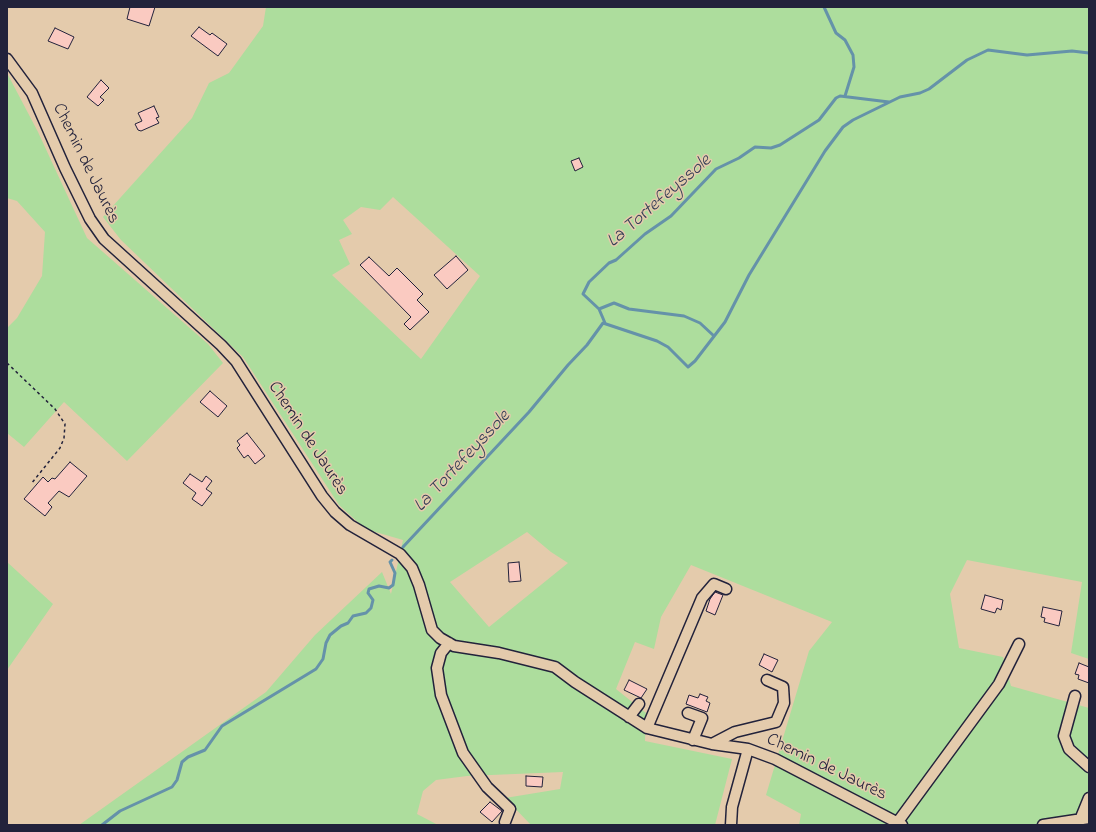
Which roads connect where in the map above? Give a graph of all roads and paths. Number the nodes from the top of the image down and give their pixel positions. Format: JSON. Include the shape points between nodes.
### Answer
{"nodes":[{"id":1,"x":7,"y":59,"type":"edge"},
{"id":2,"x":7,"y":364,"type":"edge"},
{"id":3,"x":31,"y":484,"type":"dead end"},
{"id":4,"x":726,"y":589,"type":"dead end"},
{"id":5,"x":449,"y":643,"type":"junction"},
{"id":6,"x":1019,"y":644,"type":"dead end"},
{"id":7,"x":767,"y":680,"type":"dead end"},
{"id":8,"x":1075,"y":696,"type":"dead end"},
{"id":9,"x":639,"y":704,"type":"dead end"},
{"id":10,"x":688,"y":713,"type":"dead end"},
{"id":11,"x":629,"y":718,"type":"junction"},
{"id":12,"x":647,"y":728,"type":"junction"},
{"id":13,"x":693,"y":740,"type":"junction"},
{"id":14,"x":712,"y":744,"type":"junction"},
{"id":15,"x":748,"y":749,"type":"junction"},
{"id":16,"x":1089,"y":767,"type":"edge"},
{"id":17,"x":1089,"y":798,"type":"edge"},
{"id":18,"x":1084,"y":819,"type":"edge"},
{"id":19,"x":505,"y":822,"type":"dead end"},
{"id":20,"x":899,"y":824,"type":"edge"},
{"id":21,"x":731,"y":825,"type":"edge"},
{"id":22,"x":1043,"y":825,"type":"edge"}],
"edges":[{"from":1,"to":5,"type":"street","name":"Chemin de Jaurès","via":[[32,93],[90,219],[104,239],[221,344],[236,361],[322,496],[335,512],[350,525],[400,554],[412,568],[432,630]]},
{"from":2,"to":3,"type":"path","via":[[56,409],[65,424],[60,448]]},
{"from":4,"to":12,"type":"street","via":[[714,584],[702,598]]},
{"from":5,"to":11,"type":"street","name":"Chemin de Jaurès","via":[[555,667]]},
{"from":5,"to":19,"type":"street","via":[[441,653],[437,668],[441,695],[463,753],[488,787],[510,809]]},
{"from":6,"to":20,"type":"street","via":[[999,684]]},
{"from":7,"to":14,"type":"street","via":[[782,686],[784,703],[776,722],[735,732]]},
{"from":8,"to":16,"type":"street","via":[[1064,736],[1070,749]]},
{"from":9,"to":11,"type":"street"},
{"from":10,"to":13,"type":"street","via":[[702,718]]},
{"from":11,"to":12,"type":"street","name":"Chemin de Jaurès"},
{"from":12,"to":13,"type":"street","name":"Chemin de Jaurès"},
{"from":13,"to":14,"type":"street","name":"Chemin de Jaurès"},
{"from":14,"to":15,"type":"street","name":"Chemin de Jaurès"},
{"from":15,"to":20,"type":"street","name":"Chemin de Jaurès","via":[[775,758]]},
{"from":15,"to":21,"type":"street","via":[[732,807]]},
{"from":17,"to":18,"type":"street"},
{"from":18,"to":22,"type":"street"}]}
